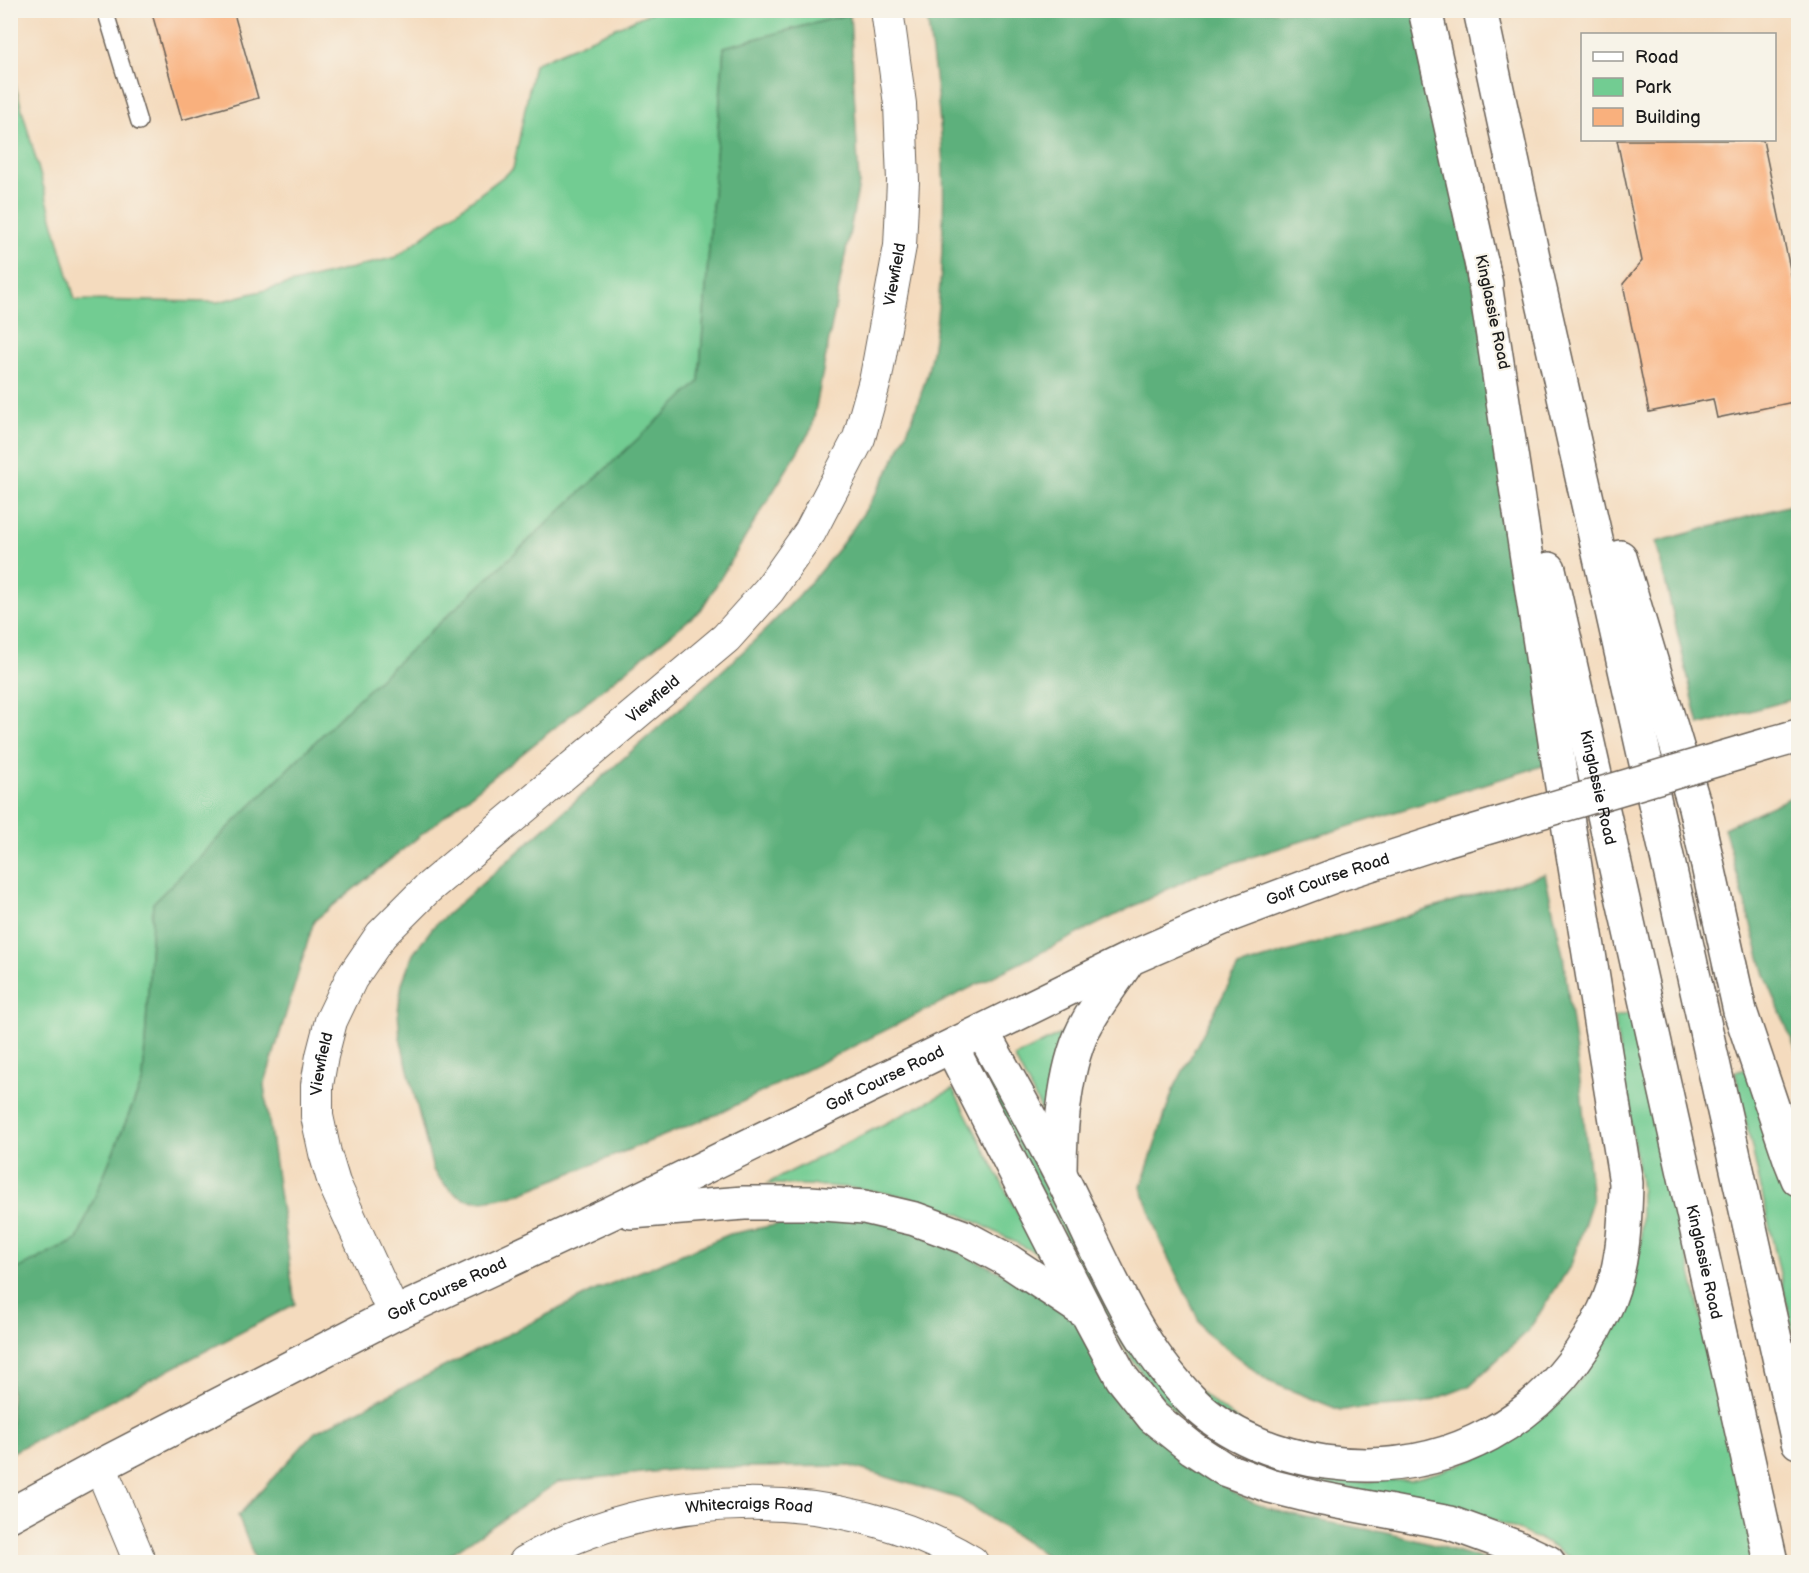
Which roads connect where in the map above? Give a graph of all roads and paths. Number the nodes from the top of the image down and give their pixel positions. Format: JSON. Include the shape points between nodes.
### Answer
{"nodes":[{"id":1,"x":105,"y":10,"type":"edge"},
{"id":2,"x":887,"y":10,"type":"edge"},
{"id":3,"x":1425,"y":10,"type":"edge"},
{"id":4,"x":1480,"y":10,"type":"edge"},
{"id":5,"x":139,"y":122,"type":"dead end"},
{"id":6,"x":1482,"y":264,"type":"junction"},
{"id":7,"x":1539,"y":285,"type":"junction"},
{"id":8,"x":1790,"y":740,"type":"edge"},
{"id":9,"x":1129,"y":960,"type":"junction"},
{"id":10,"x":983,"y":1033,"type":"junction"},
{"id":11,"x":952,"y":1048,"type":"junction"},
{"id":12,"x":1060,"y":1174,"type":"junction"},
{"id":13,"x":1798,"y":1179,"type":"edge"},
{"id":14,"x":611,"y":1213,"type":"junction"},
{"id":15,"x":1087,"y":1313,"type":"junction"},
{"id":16,"x":394,"y":1314,"type":"junction"},
{"id":17,"x":1798,"y":1442,"type":"edge"},
{"id":18,"x":100,"y":1466,"type":"junction"},
{"id":19,"x":10,"y":1515,"type":"edge"},
{"id":20,"x":140,"y":1563,"type":"edge"},
{"id":21,"x":525,"y":1563,"type":"edge"},
{"id":22,"x":972,"y":1563,"type":"edge"},
{"id":23,"x":1548,"y":1563,"type":"edge"},
{"id":24,"x":1771,"y":1563,"type":"edge"}],
"edges":[{"from":1,"to":5,"type":"lane"},
{"from":2,"to":16,"type":"street","name":"Viewfield","via":[[900,104],[900,246],[876,377],[859,438],[810,532],[769,590],[726,638],[427,889],[381,934],[351,979],[331,1021],[317,1085],[317,1116],[334,1183]]},
{"from":3,"to":6,"type":"main road","name":"Kinglassie Road"},
{"from":4,"to":7,"type":"main road"},
{"from":6,"to":12,"type":"main road","via":[[1626,1183],[1619,1267],[1605,1310],[1554,1386],[1521,1414],[1479,1441],[1438,1457],[1395,1465],[1351,1465],[1303,1458],[1269,1448],[1222,1426],[1193,1402],[1145,1344]]},
{"from":6,"to":24,"type":"main road","name":"Kinglassie Road"},
{"from":7,"to":13,"type":"main road","via":[[1695,807],[1740,1011]]},
{"from":7,"to":17,"type":"main road"},
{"from":8,"to":9,"type":"main road","name":"Golf Course Road","bridge":true,"via":[[1334,876],[1230,915]]},
{"from":9,"to":10,"type":"main road","name":"Golf Course Road"},
{"from":9,"to":12,"type":"main road","via":[[1086,1024],[1074,1055],[1060,1132]]},
{"from":10,"to":11,"type":"main road","name":"Golf Course Road"},
{"from":10,"to":12,"type":"main road"},
{"from":11,"to":14,"type":"main road","name":"Golf Course Road"},
{"from":11,"to":15,"type":"main road"},
{"from":14,"to":15,"type":"main road","via":[[744,1203],[864,1207],[915,1219],[964,1237],[1007,1260]]},
{"from":14,"to":16,"type":"main road","name":"Golf Course Road"},
{"from":15,"to":23,"type":"main road","via":[[1122,1378],[1153,1417],[1224,1469],[1318,1498],[1450,1522]]},
{"from":16,"to":18,"type":"main road","name":"Golf Course Road"},
{"from":18,"to":19,"type":"main road","name":"Golf Course Road"},
{"from":18,"to":20,"type":"street"},
{"from":21,"to":22,"type":"street","name":"Whitecraigs Road","via":[[612,1524],[680,1508],[749,1504],[820,1509],[889,1524]]}]}
